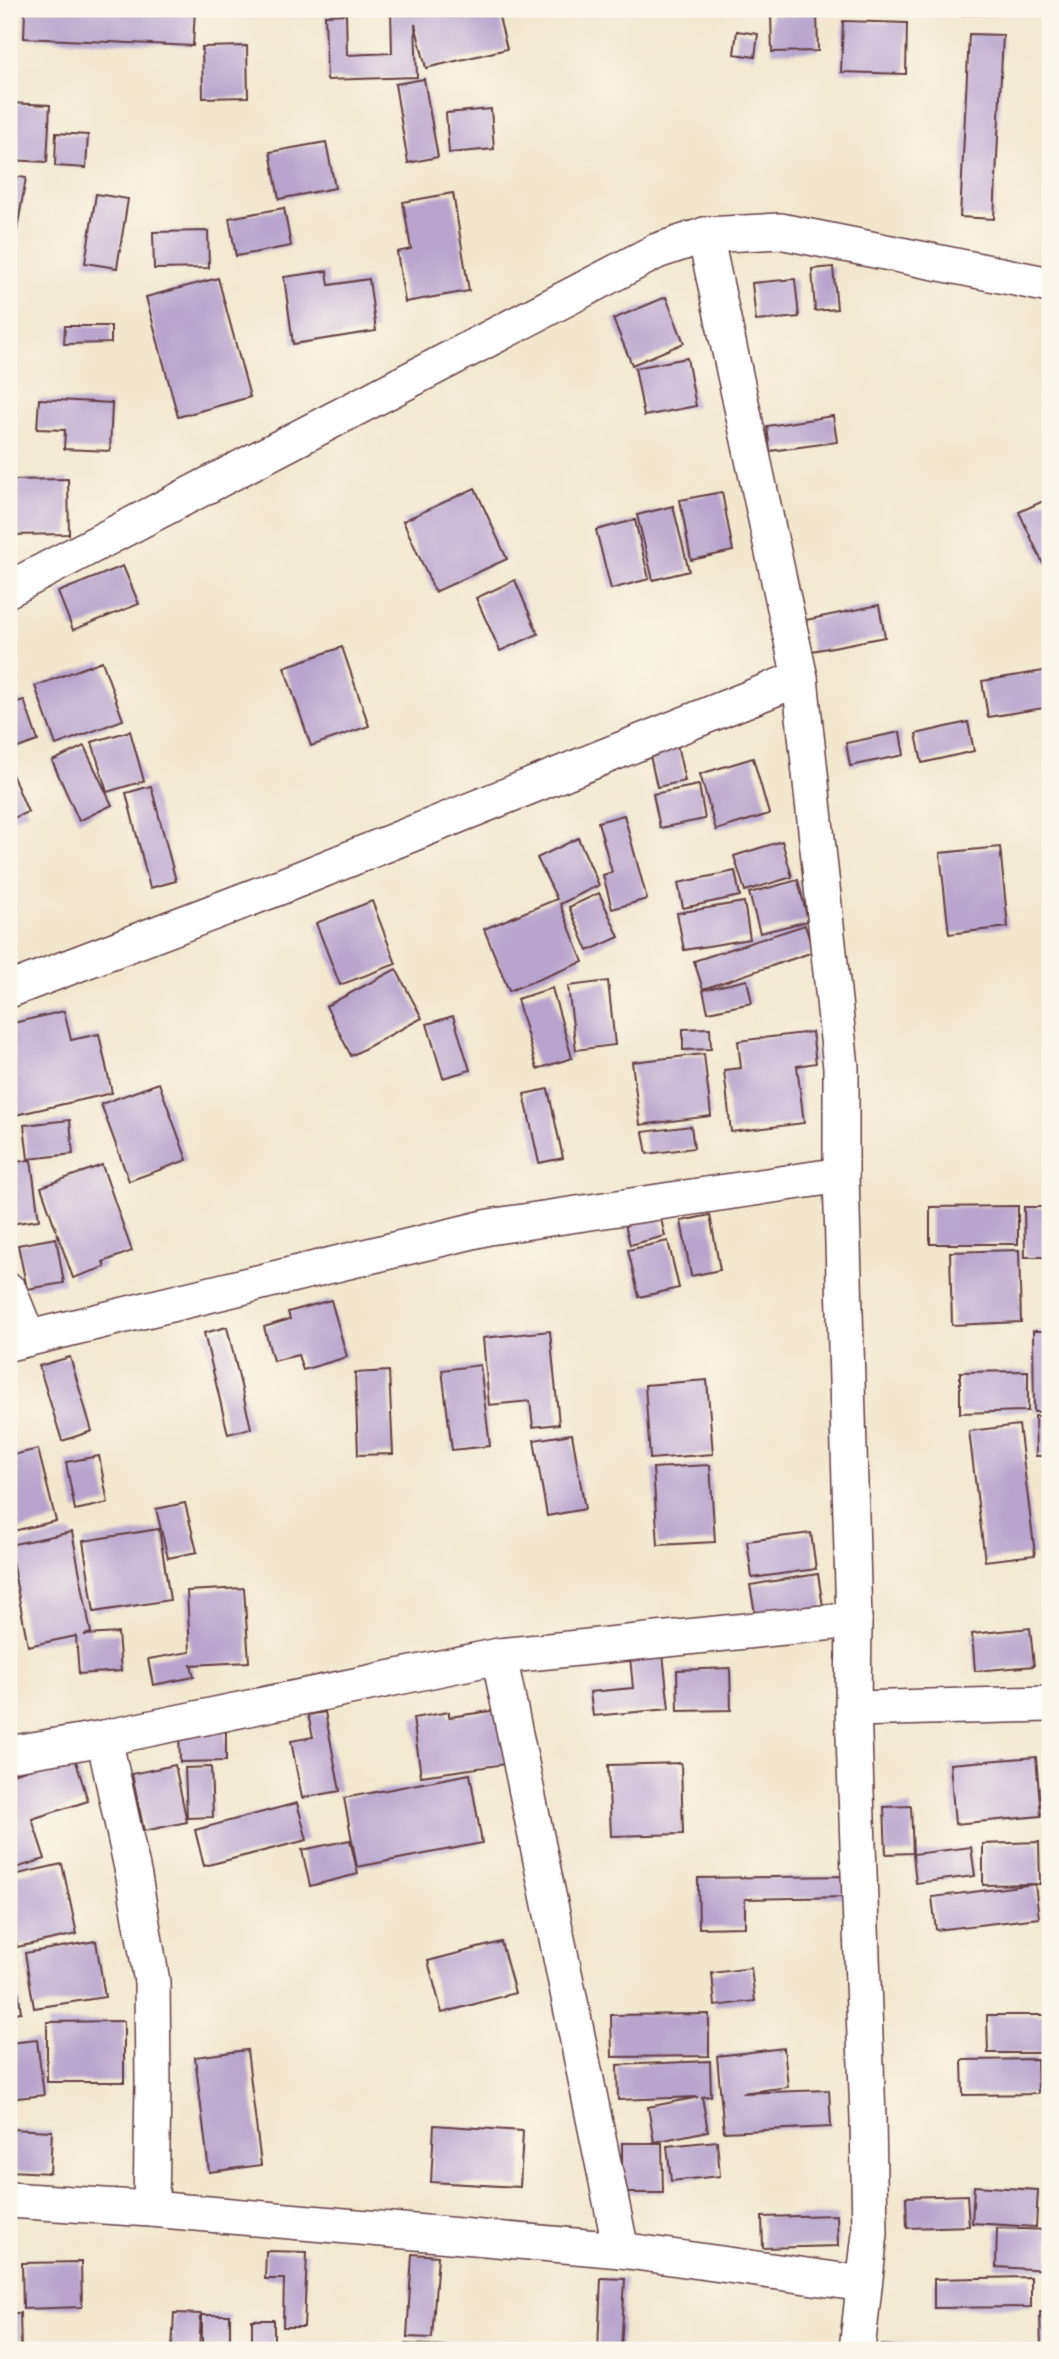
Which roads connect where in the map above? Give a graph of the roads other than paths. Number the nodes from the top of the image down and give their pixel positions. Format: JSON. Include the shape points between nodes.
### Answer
{"nodes":[{"id":1,"x":705,"y":235,"type":"junction"},
{"id":2,"x":1050,"y":285,"type":"edge"},
{"id":3,"x":9,"y":589,"type":"edge"},
{"id":4,"x":800,"y":678,"type":"junction"},
{"id":5,"x":9,"y":990,"type":"edge"},
{"id":6,"x":841,"y":1175,"type":"junction"},
{"id":7,"x":9,"y":1291,"type":"edge"},
{"id":8,"x":18,"y":1340,"type":"edge"},
{"id":9,"x":854,"y":1620,"type":"junction"},
{"id":10,"x":499,"y":1656,"type":"junction"},
{"id":11,"x":1050,"y":1704,"type":"edge"},
{"id":12,"x":853,"y":1709,"type":"junction"},
{"id":13,"x":104,"y":1738,"type":"junction"},
{"id":14,"x":9,"y":1754,"type":"edge"},
{"id":15,"x":9,"y":2200,"type":"edge"},
{"id":16,"x":151,"y":2209,"type":"junction"},
{"id":17,"x":621,"y":2250,"type":"junction"},
{"id":18,"x":864,"y":2284,"type":"junction"},
{"id":19,"x":857,"y":2350,"type":"edge"}],
"edges":[{"from":1,"to":2,"type":"street","via":[[780,231]]},
{"from":1,"to":3,"type":"street","via":[[657,251]]},
{"from":1,"to":4,"type":"street"},
{"from":4,"to":5,"type":"street"},
{"from":4,"to":6,"type":"street","via":[[841,1067]]},
{"from":6,"to":8,"type":"street","via":[[489,1227]]},
{"from":6,"to":9,"type":"street"},
{"from":7,"to":8,"type":"street"},
{"from":9,"to":10,"type":"street"},
{"from":9,"to":12,"type":"street"},
{"from":10,"to":13,"type":"street"},
{"from":10,"to":17,"type":"street"},
{"from":11,"to":12,"type":"street"},
{"from":12,"to":18,"type":"street","via":[[868,2119],[870,2233]]},
{"from":13,"to":14,"type":"street"},
{"from":13,"to":16,"type":"street","via":[[152,1982]]},
{"from":15,"to":16,"type":"street"},
{"from":16,"to":17,"type":"street"},
{"from":17,"to":18,"type":"street"},
{"from":18,"to":19,"type":"street"}]}
